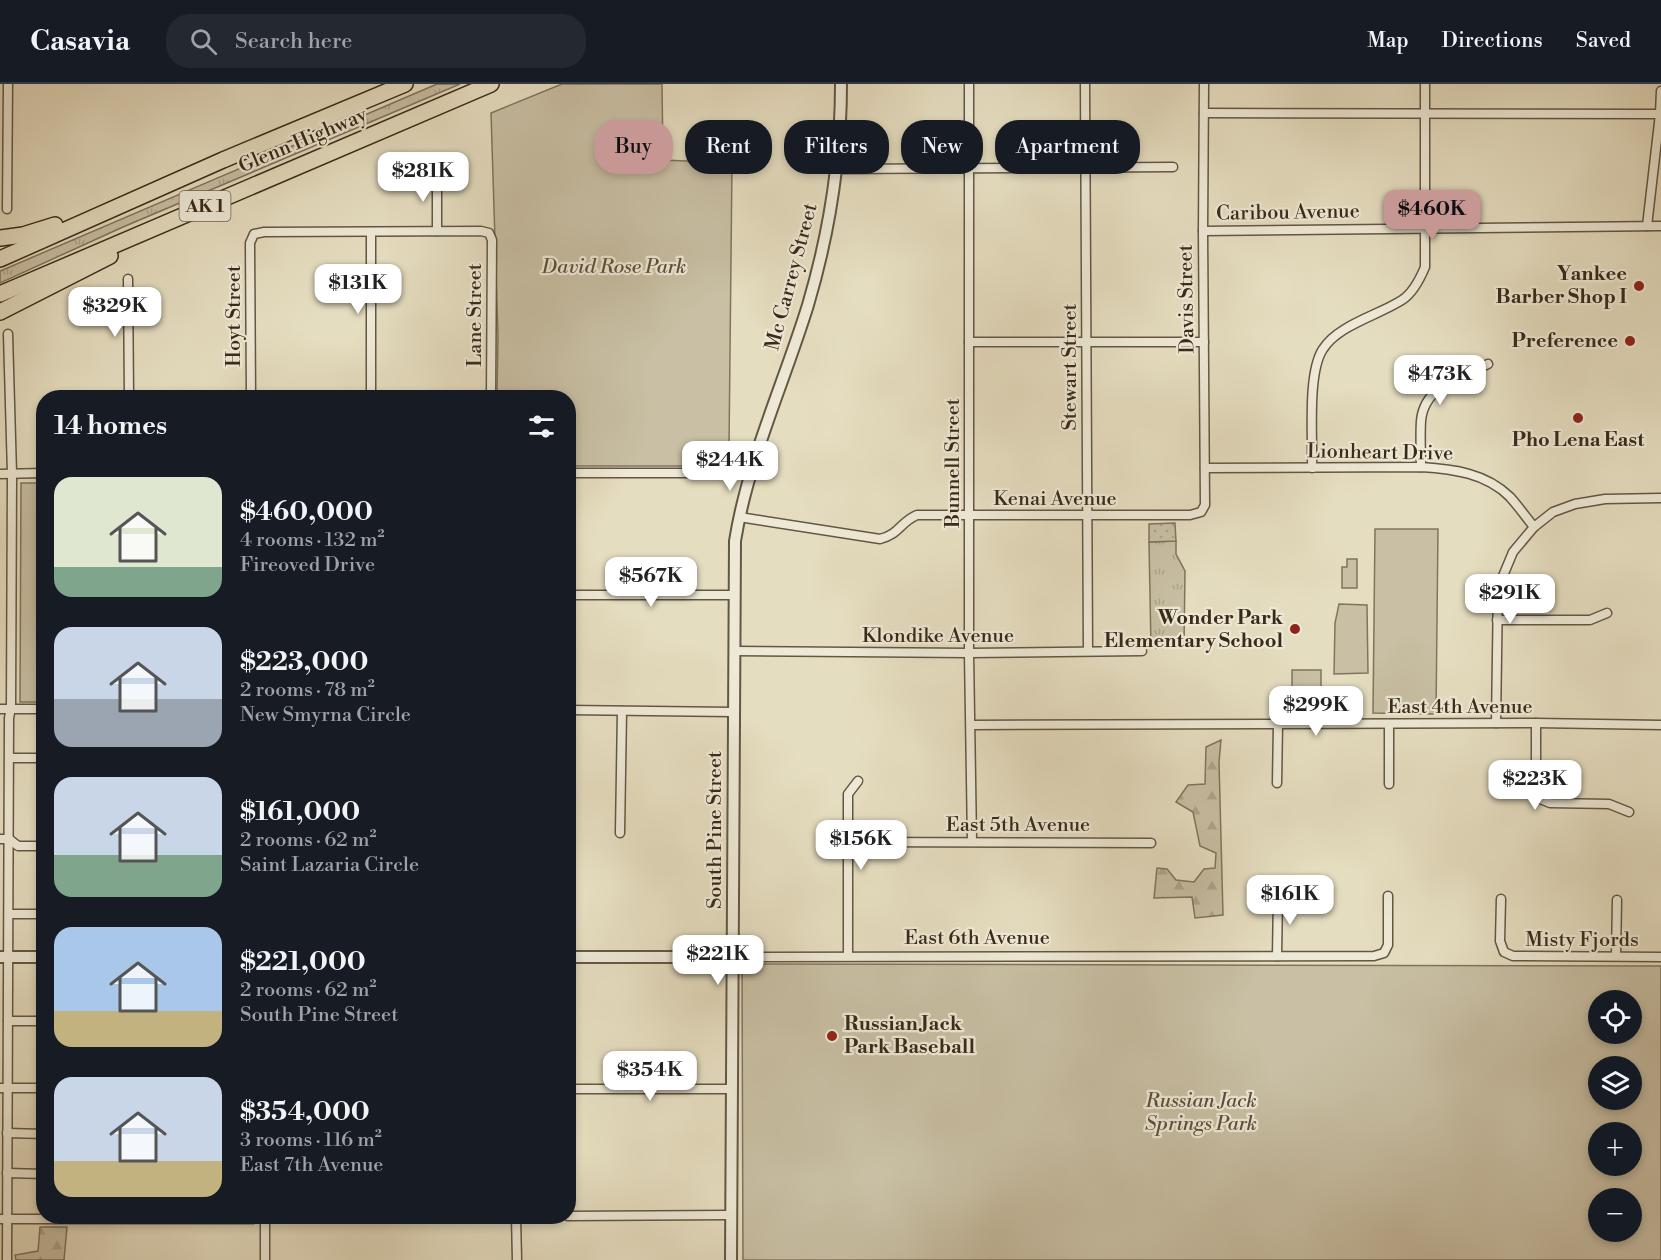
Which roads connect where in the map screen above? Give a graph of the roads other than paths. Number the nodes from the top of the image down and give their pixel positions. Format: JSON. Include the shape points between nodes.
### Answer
{"nodes":[{"id":1,"x":8,"y":84,"type":"edge"},
{"id":2,"x":405,"y":84,"type":"edge"},
{"id":3,"x":491,"y":84,"type":"edge"},
{"id":4,"x":841,"y":84,"type":"edge"},
{"id":5,"x":969,"y":84,"type":"edge"},
{"id":6,"x":1085,"y":84,"type":"edge"},
{"id":7,"x":1204,"y":84,"type":"edge"},
{"id":8,"x":1425,"y":84,"type":"edge"},
{"id":9,"x":1661,"y":91,"type":"edge"},
{"id":10,"x":1204,"y":113,"type":"junction"},
{"id":11,"x":1425,"y":113,"type":"junction"},
{"id":12,"x":1660,"y":114,"type":"edge"},
{"id":13,"x":839,"y":120,"type":"edge"},
{"id":14,"x":969,"y":120,"type":"edge"},
{"id":15,"x":1085,"y":120,"type":"edge"},
{"id":16,"x":223,"y":160,"type":"junction"},
{"id":17,"x":1173,"y":167,"type":"dead end"},
{"id":18,"x":1140,"y":168,"type":"edge"},
{"id":19,"x":835,"y":174,"type":"edge"},
{"id":20,"x":968,"y":174,"type":"edge"},
{"id":21,"x":1085,"y":174,"type":"edge"},
{"id":22,"x":437,"y":176,"type":"dead end"},
{"id":23,"x":208,"y":204,"type":"junction"},
{"id":24,"x":7,"y":209,"type":"dead end"},
{"id":25,"x":1647,"y":226,"type":"junction"},
{"id":26,"x":1661,"y":226,"type":"edge"},
{"id":27,"x":1427,"y":228,"type":"junction"},
{"id":28,"x":436,"y":231,"type":"junction"},
{"id":29,"x":1203,"y":231,"type":"junction"},
{"id":30,"x":371,"y":232,"type":"junction"},
{"id":31,"x":0,"y":238,"type":"edge"},
{"id":32,"x":0,"y":259,"type":"edge"},
{"id":33,"x":128,"y":279,"type":"dead end"},
{"id":34,"x":0,"y":294,"type":"edge"},
{"id":35,"x":0,"y":312,"type":"edge"},
{"id":36,"x":8,"y":334,"type":"dead end"},
{"id":37,"x":1086,"y":341,"type":"junction"},
{"id":38,"x":969,"y":342,"type":"junction"},
{"id":39,"x":1204,"y":342,"type":"junction"},
{"id":40,"x":1488,"y":364,"type":"dead end"},
{"id":41,"x":129,"y":390,"type":"edge"},
{"id":42,"x":250,"y":390,"type":"edge"},
{"id":43,"x":371,"y":390,"type":"edge"},
{"id":44,"x":491,"y":390,"type":"edge"},
{"id":45,"x":1421,"y":467,"type":"junction"},
{"id":46,"x":1205,"y":468,"type":"junction"},
{"id":47,"x":1312,"y":468,"type":"junction"},
{"id":48,"x":36,"y":473,"type":"edge"},
{"id":49,"x":576,"y":473,"type":"edge"},
{"id":50,"x":751,"y":473,"type":"junction"},
{"id":51,"x":0,"y":474,"type":"edge"},
{"id":52,"x":12,"y":474,"type":"junction"},
{"id":53,"x":1661,"y":498,"type":"edge"},
{"id":54,"x":1201,"y":512,"type":"joint"},
{"id":55,"x":1087,"y":515,"type":"junction"},
{"id":56,"x":970,"y":516,"type":"junction"},
{"id":57,"x":739,"y":517,"type":"junction"},
{"id":58,"x":1534,"y":527,"type":"junction"},
{"id":59,"x":576,"y":595,"type":"edge"},
{"id":60,"x":733,"y":595,"type":"junction"},
{"id":61,"x":1607,"y":613,"type":"dead end"},
{"id":62,"x":1497,"y":620,"type":"junction"},
{"id":63,"x":734,"y":651,"type":"junction"},
{"id":64,"x":1088,"y":651,"type":"junction"},
{"id":65,"x":1142,"y":651,"type":"dead end"},
{"id":66,"x":969,"y":653,"type":"junction"},
{"id":67,"x":11,"y":708,"type":"junction"},
{"id":68,"x":0,"y":709,"type":"edge"},
{"id":69,"x":36,"y":709,"type":"edge"},
{"id":70,"x":576,"y":710,"type":"edge"},
{"id":71,"x":621,"y":711,"type":"junction"},
{"id":72,"x":732,"y":712,"type":"junction"},
{"id":73,"x":1496,"y":723,"type":"junction"},
{"id":74,"x":1536,"y":723,"type":"junction"},
{"id":75,"x":1278,"y":724,"type":"junction"},
{"id":76,"x":1389,"y":724,"type":"junction"},
{"id":77,"x":971,"y":725,"type":"junction"},
{"id":78,"x":1661,"y":725,"type":"edge"},
{"id":79,"x":10,"y":758,"type":"junction"},
{"id":80,"x":36,"y":758,"type":"edge"},
{"id":81,"x":858,"y":781,"type":"dead end"},
{"id":82,"x":1277,"y":783,"type":"dead end"},
{"id":83,"x":1389,"y":784,"type":"dead end"},
{"id":84,"x":1629,"y":812,"type":"dead end"},
{"id":85,"x":620,"y":833,"type":"dead end"},
{"id":86,"x":4,"y":839,"type":"edge"},
{"id":87,"x":972,"y":841,"type":"junction"},
{"id":88,"x":848,"y":842,"type":"junction"},
{"id":89,"x":1151,"y":843,"type":"dead end"},
{"id":90,"x":36,"y":846,"type":"edge"},
{"id":91,"x":1388,"y":896,"type":"dead end"},
{"id":92,"x":1278,"y":897,"type":"dead end"},
{"id":93,"x":1501,"y":900,"type":"dead end"},
{"id":94,"x":1617,"y":900,"type":"dead end"},
{"id":95,"x":9,"y":914,"type":"junction"},
{"id":96,"x":36,"y":914,"type":"edge"},
{"id":97,"x":848,"y":956,"type":"junction"},
{"id":98,"x":1277,"y":956,"type":"junction"},
{"id":99,"x":1616,"y":956,"type":"junction"},
{"id":100,"x":4,"y":957,"type":"edge"},
{"id":101,"x":36,"y":957,"type":"edge"},
{"id":102,"x":576,"y":957,"type":"edge"},
{"id":103,"x":732,"y":957,"type":"junction"},
{"id":104,"x":1661,"y":957,"type":"edge"},
{"id":105,"x":8,"y":1021,"type":"junction"},
{"id":106,"x":36,"y":1021,"type":"edge"},
{"id":107,"x":4,"y":1088,"type":"edge"},
{"id":108,"x":36,"y":1088,"type":"edge"},
{"id":109,"x":576,"y":1089,"type":"edge"},
{"id":110,"x":731,"y":1089,"type":"junction"},
{"id":111,"x":7,"y":1132,"type":"junction"},
{"id":112,"x":36,"y":1134,"type":"edge"},
{"id":113,"x":7,"y":1173,"type":"junction"},
{"id":114,"x":36,"y":1174,"type":"edge"},
{"id":115,"x":731,"y":1215,"type":"junction"},
{"id":116,"x":576,"y":1216,"type":"edge"},
{"id":117,"x":4,"y":1219,"type":"edge"},
{"id":118,"x":36,"y":1219,"type":"edge"},
{"id":119,"x":265,"y":1224,"type":"edge"},
{"id":120,"x":516,"y":1224,"type":"edge"},
{"id":121,"x":7,"y":1260,"type":"edge"},
{"id":122,"x":265,"y":1260,"type":"edge"},
{"id":123,"x":517,"y":1260,"type":"edge"},
{"id":124,"x":731,"y":1260,"type":"edge"}],
"edges":[{"from":1,"to":24,"type":"street"},
{"from":2,"to":16,"type":"highway","name":"Glenn Highway","number":"AK 1"},
{"from":3,"to":23,"type":"highway","name":"Glenn Highway","number":"AK 1"},
{"from":4,"to":13,"type":"street","name":"Mc Carrey Street"},
{"from":5,"to":14,"type":"street","name":"Bunnell Street"},
{"from":6,"to":15,"type":"street","name":"Stewart Street"},
{"from":7,"to":10,"type":"street","name":"Davis Street"},
{"from":8,"to":11,"type":"street"},
{"from":9,"to":12,"type":"street"},
{"from":10,"to":11,"type":"street"},
{"from":10,"to":29,"type":"street","name":"Davis Street"},
{"from":11,"to":12,"type":"street"},
{"from":11,"to":27,"type":"street"},
{"from":12,"to":25,"type":"street"},
{"from":16,"to":31,"type":"highway","via":[[50,228]]},
{"from":16,"to":32,"type":"highway","name":"Glenn Highway","number":"AK 1"},
{"from":17,"to":18,"type":"street"},
{"from":19,"to":50,"type":"street","name":"Mc Carrey Street","via":[[808,304]]},
{"from":20,"to":38,"type":"street","name":"Bunnell Street"},
{"from":21,"to":37,"type":"street","name":"Stewart Street"},
{"from":22,"to":28,"type":"street"},
{"from":23,"to":34,"type":"highway","name":"Glenn Highway","number":"AK 1"},
{"from":23,"to":35,"type":"highway"},
{"from":25,"to":26,"type":"street","name":"Caribou Avenue"},
{"from":25,"to":27,"type":"street","name":"Caribou Avenue"},
{"from":27,"to":29,"type":"street","name":"Caribou Avenue"},
{"from":27,"to":47,"type":"street","via":[[1425,267],[1404,300],[1355,324],[1323,348],[1313,389]]},
{"from":28,"to":30,"type":"street"},
{"from":28,"to":44,"type":"street","name":"Lane Street","via":[[489,233],[492,240]]},
{"from":29,"to":39,"type":"street","name":"Davis Street"},
{"from":30,"to":42,"type":"street","name":"Hoyt Street","via":[[254,234],[250,243]]},
{"from":30,"to":43,"type":"street"},
{"from":33,"to":41,"type":"street"},
{"from":36,"to":52,"type":"street"},
{"from":37,"to":38,"type":"street"},
{"from":37,"to":39,"type":"street"},
{"from":37,"to":55,"type":"street","name":"Stewart Street"},
{"from":38,"to":56,"type":"street","name":"Bunnell Street"},
{"from":39,"to":46,"type":"street","name":"Davis Street"},
{"from":40,"to":45,"type":"street","via":[[1448,382],[1427,401],[1421,419]]},
{"from":45,"to":47,"type":"street","name":"Lionheart Drive"},
{"from":45,"to":58,"type":"street","name":"Lionheart Drive","via":[[1454,469],[1494,484]]},
{"from":46,"to":47,"type":"street","name":"Lionheart Drive"},
{"from":46,"to":54,"type":"street","name":"Davis Street","via":[[1205,505]]},
{"from":48,"to":52,"type":"street"},
{"from":49,"to":50,"type":"street"},
{"from":50,"to":57,"type":"street","name":"South Pine Street"},
{"from":51,"to":52,"type":"street"},
{"from":52,"to":67,"type":"street"},
{"from":53,"to":58,"type":"street","via":[[1575,504],[1553,512]]},
{"from":54,"to":55,"type":"street","name":"Kenai Avenue"},
{"from":55,"to":56,"type":"street","name":"Kenai Avenue"},
{"from":55,"to":64,"type":"street","name":"Stewart Street"},
{"from":56,"to":57,"type":"street","name":"Kenai Avenue","via":[[917,516],[908,519],[893,536],[880,539]]},
{"from":56,"to":66,"type":"street","name":"Bunnell Street"},
{"from":57,"to":60,"type":"street","name":"South Pine Street"},
{"from":58,"to":62,"type":"street","via":[[1513,552],[1498,588]]},
{"from":59,"to":60,"type":"street"},
{"from":60,"to":63,"type":"street","name":"South Pine Street"},
{"from":61,"to":62,"type":"street","via":[[1590,620]]},
{"from":62,"to":73,"type":"street"},
{"from":63,"to":66,"type":"street","name":"Klondike Avenue"},
{"from":63,"to":72,"type":"street","name":"South Pine Street"},
{"from":64,"to":65,"type":"street","name":"Klondike Avenue"},
{"from":64,"to":66,"type":"street","name":"Klondike Avenue"},
{"from":66,"to":77,"type":"street","name":"Bunnell Street"},
{"from":67,"to":68,"type":"street"},
{"from":67,"to":69,"type":"street"},
{"from":67,"to":79,"type":"street"},
{"from":70,"to":71,"type":"street"},
{"from":71,"to":72,"type":"street"},
{"from":71,"to":85,"type":"street"},
{"from":72,"to":103,"type":"street","name":"South Pine Street"},
{"from":73,"to":74,"type":"street","name":"East 4th Avenue"},
{"from":73,"to":76,"type":"street","name":"East 4th Avenue"},
{"from":74,"to":78,"type":"street","name":"East 4th Avenue"},
{"from":74,"to":84,"type":"street","via":[[1536,787],[1540,799],[1550,803],[1609,804]]},
{"from":75,"to":76,"type":"street","name":"East 4th Avenue"},
{"from":75,"to":77,"type":"street","name":"East 4th Avenue"},
{"from":75,"to":82,"type":"street"},
{"from":76,"to":83,"type":"street"},
{"from":77,"to":87,"type":"street","name":"Bunnell Street"},
{"from":79,"to":80,"type":"street"},
{"from":79,"to":86,"type":"street"},
{"from":81,"to":88,"type":"street","via":[[848,794]]},
{"from":86,"to":90,"type":"street","via":[[18,846]]},
{"from":86,"to":95,"type":"street"},
{"from":87,"to":88,"type":"street","name":"East 5th Avenue"},
{"from":87,"to":89,"type":"street","name":"East 5th Avenue"},
{"from":88,"to":97,"type":"street"},
{"from":91,"to":98,"type":"street","name":"East 6th Avenue","via":[[1388,945],[1384,953]]},
{"from":92,"to":98,"type":"street"},
{"from":93,"to":99,"type":"street","name":"Misty Fjords","via":[[1500,941],[1504,952],[1513,956]]},
{"from":94,"to":99,"type":"street"},
{"from":95,"to":96,"type":"street"},
{"from":95,"to":100,"type":"street"},
{"from":97,"to":98,"type":"street","name":"East 6th Avenue"},
{"from":97,"to":103,"type":"street","name":"East 6th Avenue"},
{"from":99,"to":104,"type":"street","name":"Misty Fjords"},
{"from":100,"to":101,"type":"street"},
{"from":100,"to":105,"type":"street"},
{"from":102,"to":103,"type":"street","name":"East 6th Avenue"},
{"from":103,"to":110,"type":"street","name":"South Pine Street"},
{"from":105,"to":106,"type":"street"},
{"from":105,"to":107,"type":"street"},
{"from":107,"to":108,"type":"street"},
{"from":107,"to":111,"type":"street"},
{"from":109,"to":110,"type":"street"},
{"from":110,"to":115,"type":"street","name":"South Pine Street"},
{"from":111,"to":112,"type":"street"},
{"from":111,"to":113,"type":"street"},
{"from":113,"to":114,"type":"street"},
{"from":113,"to":117,"type":"street"},
{"from":115,"to":116,"type":"street"},
{"from":115,"to":124,"type":"street","name":"South Pine Street"},
{"from":117,"to":118,"type":"street"},
{"from":117,"to":121,"type":"street"},
{"from":119,"to":122,"type":"street"},
{"from":120,"to":123,"type":"street"}]}
